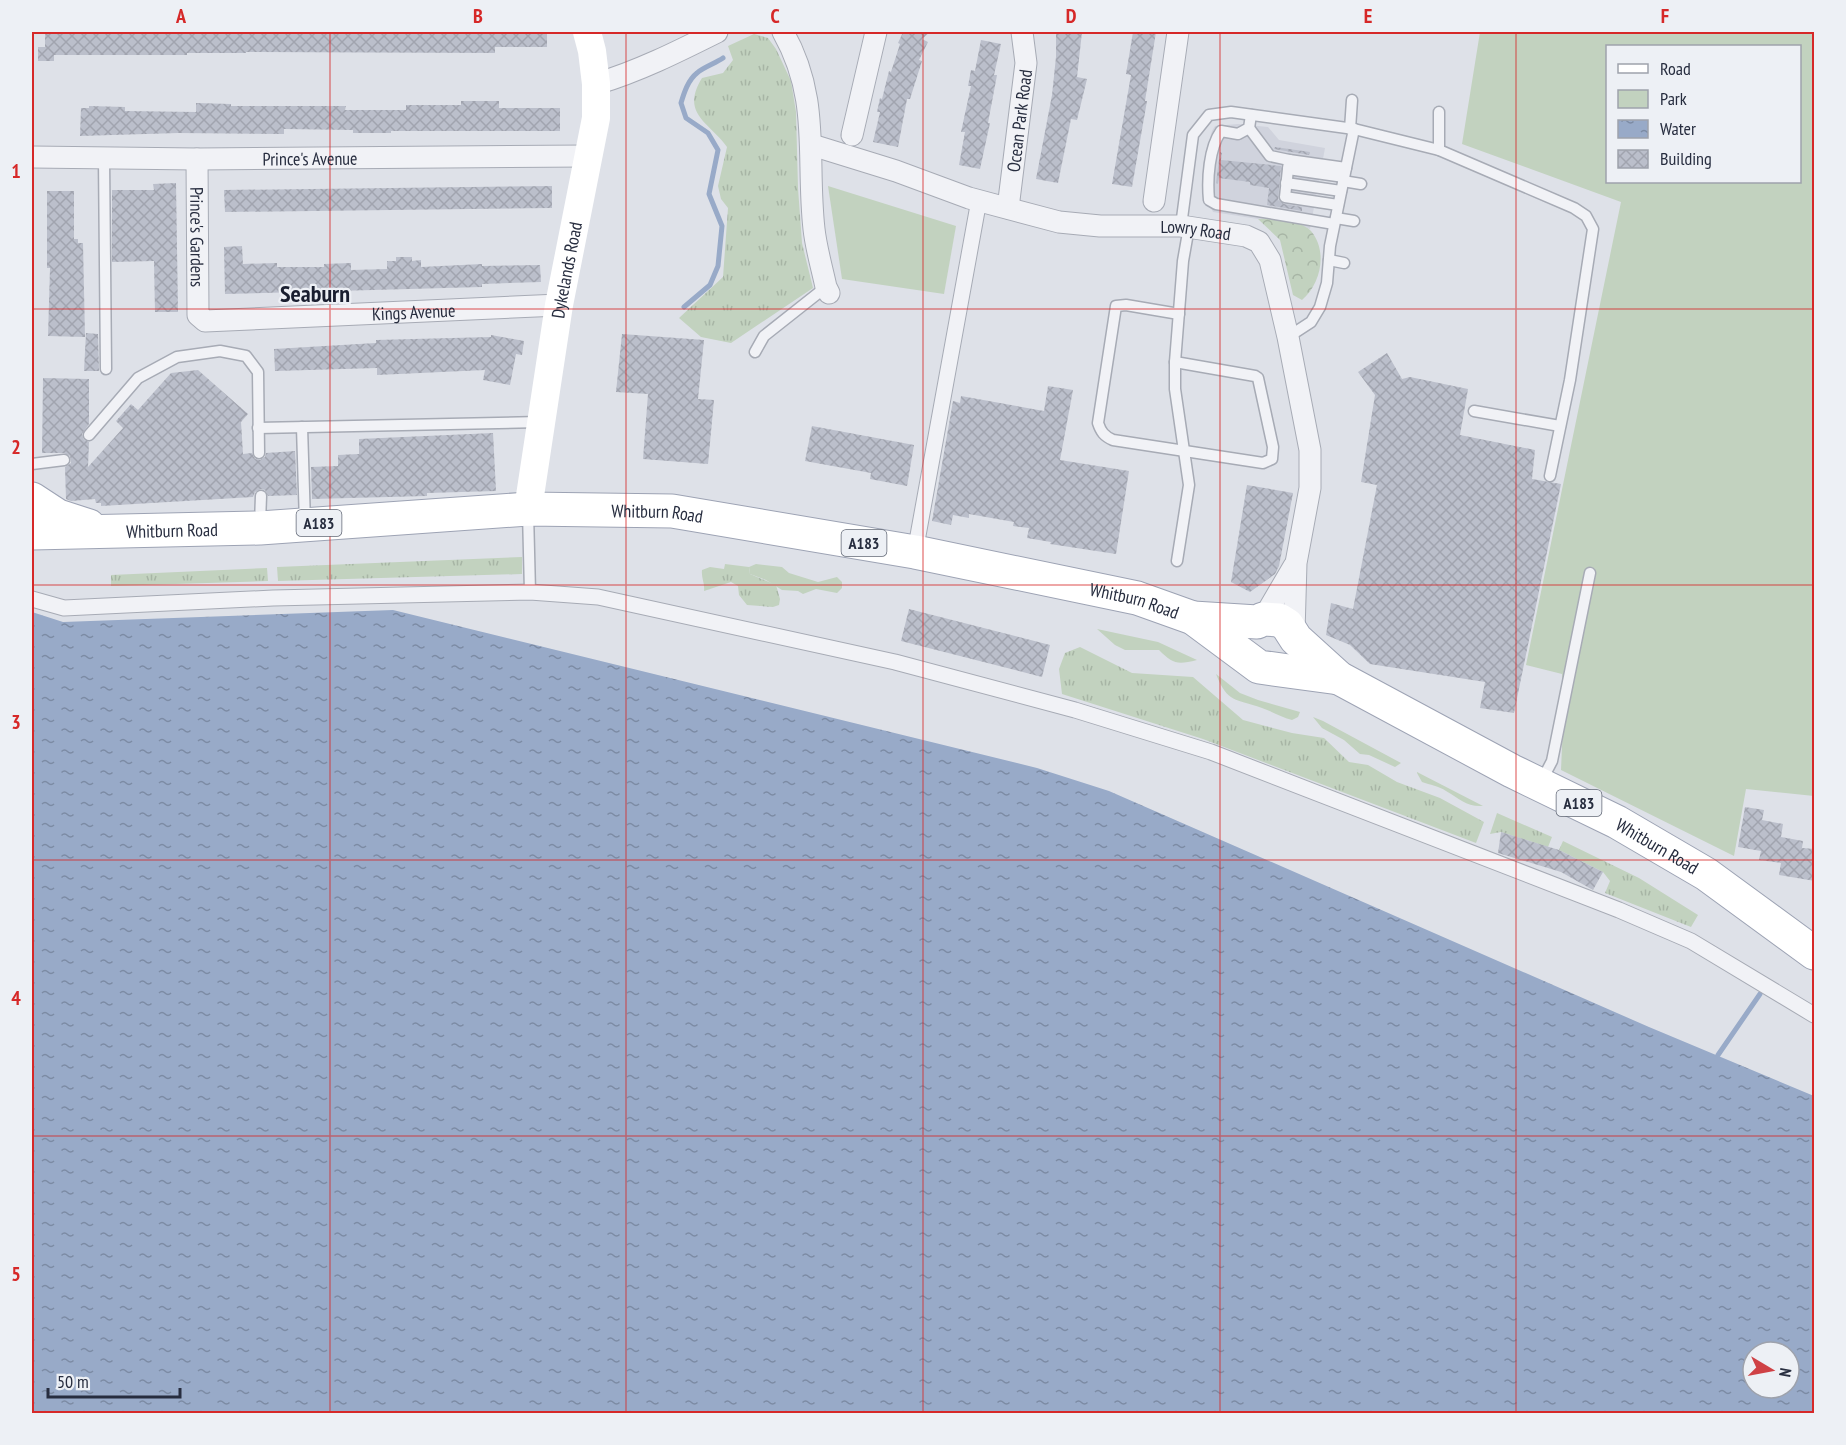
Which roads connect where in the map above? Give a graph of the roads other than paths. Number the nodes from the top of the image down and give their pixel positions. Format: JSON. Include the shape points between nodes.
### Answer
{"nodes":[{"id":1,"x":587,"y":32,"type":"edge"},
{"id":2,"x":717,"y":32,"type":"edge"},
{"id":3,"x":783,"y":32,"type":"edge"},
{"id":4,"x":876,"y":32,"type":"edge"},
{"id":5,"x":1022,"y":32,"type":"edge"},
{"id":6,"x":1179,"y":32,"type":"edge"},
{"id":7,"x":596,"y":84,"type":"junction"},
{"id":8,"x":1352,"y":100,"type":"dead end"},
{"id":9,"x":1439,"y":112,"type":"dead end"},
{"id":10,"x":1251,"y":115,"type":"junction"},
{"id":11,"x":1249,"y":128,"type":"junction"},
{"id":12,"x":1352,"y":129,"type":"junction"},
{"id":13,"x":852,"y":135,"type":"dead end"},
{"id":14,"x":812,"y":145,"type":"junction"},
{"id":15,"x":1439,"y":150,"type":"junction"},
{"id":16,"x":588,"y":156,"type":"junction"},
{"id":17,"x":32,"y":157,"type":"edge"},
{"id":18,"x":104,"y":158,"type":"junction"},
{"id":19,"x":197,"y":159,"type":"junction"},
{"id":20,"x":1288,"y":165,"type":"junction"},
{"id":21,"x":1344,"y":179,"type":"junction"},
{"id":22,"x":1286,"y":183,"type":"junction"},
{"id":23,"x":1361,"y":184,"type":"dead end"},
{"id":24,"x":979,"y":200,"type":"junction"},
{"id":25,"x":1154,"y":201,"type":"dead end"},
{"id":26,"x":1338,"y":205,"type":"junction"},
{"id":27,"x":1008,"y":208,"type":"junction"},
{"id":28,"x":1335,"y":221,"type":"junction"},
{"id":29,"x":1354,"y":221,"type":"dead end"},
{"id":30,"x":1185,"y":227,"type":"junction"},
{"id":31,"x":1329,"y":260,"type":"junction"},
{"id":32,"x":1344,"y":263,"type":"dead end"},
{"id":33,"x":827,"y":290,"type":"joint"},
{"id":34,"x":559,"y":305,"type":"junction"},
{"id":35,"x":1179,"y":314,"type":"junction"},
{"id":36,"x":198,"y":315,"type":"joint"},
{"id":37,"x":1288,"y":337,"type":"junction"},
{"id":38,"x":755,"y":352,"type":"dead end"},
{"id":39,"x":1175,"y":362,"type":"junction"},
{"id":40,"x":106,"y":369,"type":"dead end"},
{"id":41,"x":1473,"y":411,"type":"dead end"},
{"id":42,"x":540,"y":422,"type":"junction"},
{"id":43,"x":1560,"y":426,"type":"junction"},
{"id":44,"x":302,"y":427,"type":"junction"},
{"id":45,"x":258,"y":428,"type":"junction"},
{"id":46,"x":89,"y":435,"type":"dead end"},
{"id":47,"x":1185,"y":450,"type":"junction"},
{"id":48,"x":259,"y":453,"type":"dead end"},
{"id":49,"x":64,"y":460,"type":"dead end"},
{"id":50,"x":32,"y":464,"type":"edge"},
{"id":51,"x":1550,"y":476,"type":"dead end"},
{"id":52,"x":261,"y":496,"type":"dead end"},
{"id":53,"x":32,"y":499,"type":"edge"},
{"id":54,"x":528,"y":509,"type":"junction"},
{"id":55,"x":305,"y":524,"type":"junction"},
{"id":56,"x":260,"y":528,"type":"junction"},
{"id":57,"x":110,"y":532,"type":"junction"},
{"id":58,"x":32,"y":533,"type":"edge"},
{"id":59,"x":915,"y":552,"type":"junction"},
{"id":60,"x":1176,"y":561,"type":"dead end"},
{"id":61,"x":1296,"y":563,"type":"junction"},
{"id":62,"x":1590,"y":573,"type":"dead end"},
{"id":63,"x":530,"y":592,"type":"junction"},
{"id":64,"x":32,"y":598,"type":"edge"},
{"id":65,"x":1193,"y":618,"type":"junction"},
{"id":66,"x":1260,"y":621,"type":"junction"},
{"id":67,"x":1295,"y":636,"type":"junction"},
{"id":68,"x":1260,"y":665,"type":"junction"},
{"id":69,"x":1339,"y":678,"type":"junction"},
{"id":70,"x":1540,"y":784,"type":"junction"},
{"id":71,"x":1810,"y":950,"type":"edge"},
{"id":72,"x":1815,"y":1015,"type":"edge"}],
"edges":[{"from":1,"to":7,"type":"main road","name":"Dykelands Road"},
{"from":2,"to":7,"type":"street","via":[[629,74]]},
{"from":3,"to":14,"type":"street","via":[[808,98]]},
{"from":4,"to":13,"type":"street"},
{"from":5,"to":27,"type":"street","name":"Ocean Park Road","via":[[1026,63]]},
{"from":6,"to":25,"type":"street"},
{"from":7,"to":16,"type":"main road","name":"Dykelands Road","via":[[596,118]]},
{"from":8,"to":12,"type":"lane"},
{"from":9,"to":15,"type":"lane"},
{"from":10,"to":11,"type":"lane"},
{"from":10,"to":12,"type":"lane"},
{"from":10,"to":30,"type":"lane","via":[[1209,115],[1193,135]]},
{"from":11,"to":20,"type":"lane","via":[[1270,156]]},
{"from":11,"to":28,"type":"lane","via":[[1238,134],[1221,131],[1214,141],[1209,200]]},
{"from":12,"to":15,"type":"lane"},
{"from":12,"to":21,"type":"lane"},
{"from":14,"to":24,"type":"street","name":"Lowry Road"},
{"from":14,"to":33,"type":"street","via":[[814,229]]},
{"from":15,"to":43,"type":"lane","via":[[1574,208],[1586,216],[1593,229]]},
{"from":16,"to":19,"type":"street","name":"Prince's Avenue"},
{"from":16,"to":34,"type":"main road","name":"Dykelands Road"},
{"from":17,"to":18,"type":"street","name":"Prince's Avenue"},
{"from":18,"to":19,"type":"street","name":"Prince's Avenue"},
{"from":18,"to":40,"type":"lane"},
{"from":19,"to":36,"type":"street","name":"Prince's Gardens"},
{"from":20,"to":21,"type":"lane"},
{"from":20,"to":22,"type":"lane"},
{"from":21,"to":22,"type":"lane"},
{"from":21,"to":23,"type":"lane"},
{"from":21,"to":26,"type":"lane"},
{"from":22,"to":26,"type":"lane","via":[[1285,197]]},
{"from":24,"to":27,"type":"street","name":"Lowry Road"},
{"from":24,"to":59,"type":"street"},
{"from":26,"to":28,"type":"lane"},
{"from":27,"to":30,"type":"street","name":"Lowry Road","via":[[1059,222]]},
{"from":28,"to":29,"type":"lane"},
{"from":28,"to":31,"type":"lane"},
{"from":30,"to":35,"type":"lane"},
{"from":30,"to":37,"type":"street","name":"Lowry Road","via":[[1246,236],[1259,242],[1270,260]]},
{"from":31,"to":32,"type":"lane"},
{"from":31,"to":37,"type":"lane","via":[[1328,283],[1320,307],[1311,322]]},
{"from":33,"to":38,"type":"lane","via":[[765,336]]},
{"from":34,"to":36,"type":"street","name":"Kings Avenue","via":[[205,321]]},
{"from":34,"to":42,"type":"main road","name":"Dykelands Road"},
{"from":35,"to":39,"type":"lane"},
{"from":35,"to":47,"type":"lane","via":[[1126,304],[1116,306],[1098,423],[1105,436],[1113,440]]},
{"from":37,"to":61,"type":"street","name":"Lowry Road","via":[[1310,450],[1310,488]]},
{"from":39,"to":47,"type":"lane","via":[[1175,389]]},
{"from":39,"to":47,"type":"lane","via":[[1258,378],[1273,452],[1272,459],[1263,463]]},
{"from":41,"to":43,"type":"lane"},
{"from":42,"to":44,"type":"lane"},
{"from":42,"to":54,"type":"main road","name":"Dykelands Road"},
{"from":43,"to":51,"type":"lane"},
{"from":44,"to":45,"type":"lane"},
{"from":44,"to":55,"type":"lane"},
{"from":45,"to":46,"type":"lane","via":[[258,372],[246,356],[220,351],[177,357],[138,378]]},
{"from":45,"to":48,"type":"lane"},
{"from":47,"to":60,"type":"lane","via":[[1189,485]]},
{"from":49,"to":50,"type":"lane"},
{"from":52,"to":56,"type":"lane"},
{"from":53,"to":57,"type":"main road","name":"Whitburn Road","number":"A183","via":[[58,516]]},
{"from":54,"to":55,"type":"main road","name":"Whitburn Road","number":"A183"},
{"from":54,"to":59,"type":"main road","name":"Whitburn Road","number":"A183","via":[[672,511]]},
{"from":54,"to":63,"type":"lane"},
{"from":55,"to":56,"type":"main road","name":"Whitburn Road","number":"A183"},
{"from":56,"to":57,"type":"main road","name":"Whitburn Road","number":"A183"},
{"from":57,"to":58,"type":"main road","name":"Whitburn Road","number":"A183"},
{"from":59,"to":65,"type":"main road","name":"Whitburn Road","number":"A183","via":[[1137,598]]},
{"from":61,"to":66,"type":"street","name":"Lowry Road"},
{"from":61,"to":67,"type":"street","name":"Lowry Road"},
{"from":62,"to":70,"type":"lane","via":[[1552,761]]},
{"from":63,"to":64,"type":"street","via":[[273,597],[64,608]]},
{"from":63,"to":72,"type":"street","via":[[598,597],[895,662],[1075,710],[1211,752],[1691,941]]},
{"from":65,"to":66,"type":"main road","number":"A183"},
{"from":65,"to":68,"type":"main road","number":"A183"},
{"from":66,"to":67,"type":"main road","number":"A183","via":[[1279,620]]},
{"from":66,"to":68,"type":"main road","via":[[1251,627],[1245,650]]},
{"from":67,"to":68,"type":"main road","via":[[1294,654],[1286,666]]},
{"from":67,"to":69,"type":"main road","number":"A183"},
{"from":68,"to":69,"type":"main road","number":"A183"},
{"from":69,"to":70,"type":"main road","name":"Whitburn Road","number":"A183"},
{"from":70,"to":71,"type":"main road","name":"Whitburn Road","number":"A183","via":[[1617,822],[1706,874]]}]}
